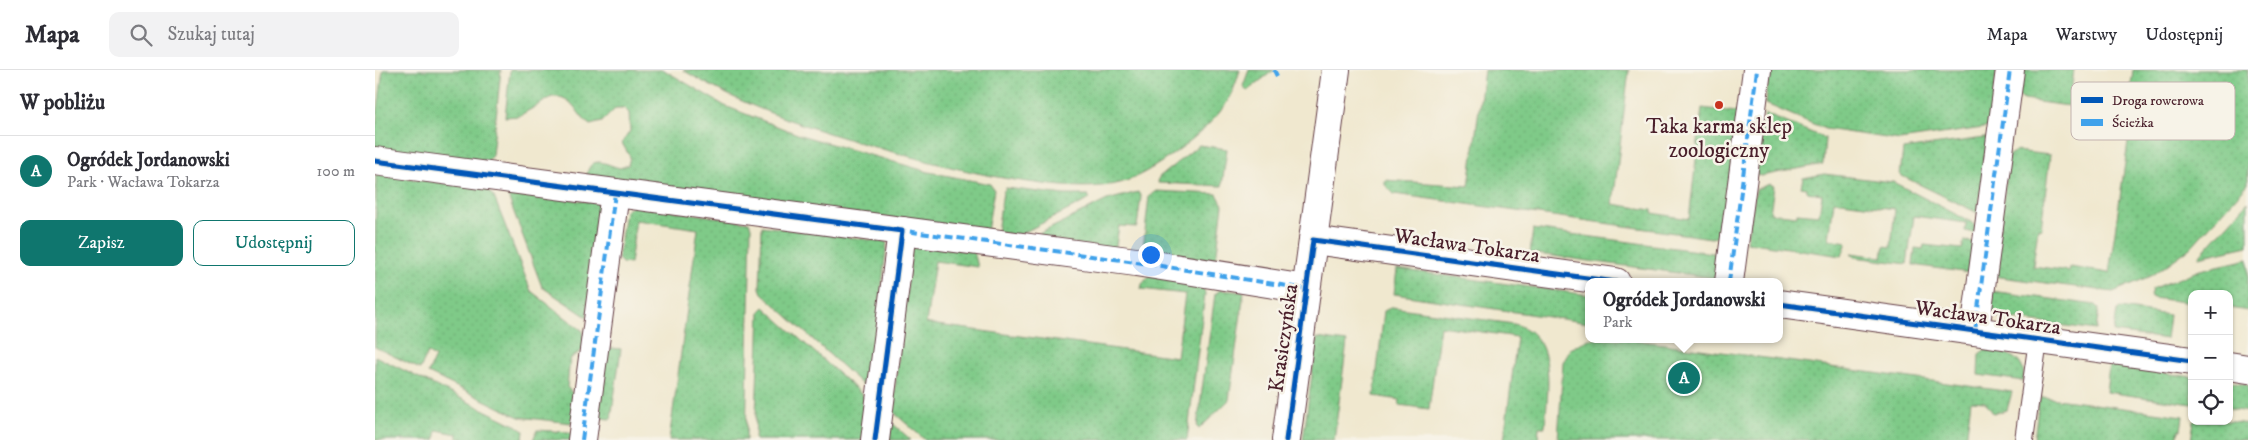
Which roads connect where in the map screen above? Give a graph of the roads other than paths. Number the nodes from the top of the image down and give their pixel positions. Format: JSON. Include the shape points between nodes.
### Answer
{"nodes":[{"id":1,"x":1336,"y":70,"type":"edge"},
{"id":2,"x":1757,"y":70,"type":"edge"},
{"id":3,"x":2010,"y":70,"type":"edge"},
{"id":4,"x":375,"y":161,"type":"edge"},
{"id":5,"x":615,"y":193,"type":"junction"},
{"id":6,"x":911,"y":232,"type":"junction"},
{"id":7,"x":1313,"y":240,"type":"junction"},
{"id":8,"x":1587,"y":278,"type":"edge"},
{"id":9,"x":1730,"y":278,"type":"edge"},
{"id":10,"x":1306,"y":289,"type":"junction"},
{"id":11,"x":1783,"y":305,"type":"edge"},
{"id":12,"x":1975,"y":331,"type":"junction"},
{"id":13,"x":2038,"y":340,"type":"junction"},
{"id":14,"x":2188,"y":360,"type":"edge"},
{"id":15,"x":2233,"y":367,"type":"edge"},
{"id":16,"x":2248,"y":369,"type":"edge"},
{"id":17,"x":582,"y":440,"type":"edge"},
{"id":18,"x":875,"y":440,"type":"edge"},
{"id":19,"x":1286,"y":440,"type":"edge"},
{"id":20,"x":2024,"y":440,"type":"edge"}],
"edges":[{"from":1,"to":7,"type":"street","name":"Krasiczyńska"},
{"from":2,"to":9,"type":"street"},
{"from":3,"to":12,"type":"street"},
{"from":4,"to":5,"type":"street"},
{"from":5,"to":6,"type":"street"},
{"from":5,"to":17,"type":"street"},
{"from":6,"to":10,"type":"street"},
{"from":6,"to":18,"type":"street"},
{"from":7,"to":8,"type":"street","name":"Wacława Tokarza"},
{"from":7,"to":10,"type":"street","name":"Krasiczyńska"},
{"from":10,"to":19,"type":"street","name":"Krasiczyńska"},
{"from":11,"to":12,"type":"street","name":"Wacława Tokarza"},
{"from":12,"to":13,"type":"street","name":"Wacława Tokarza"},
{"from":13,"to":14,"type":"street","name":"Wacława Tokarza"},
{"from":13,"to":20,"type":"lane"},
{"from":15,"to":16,"type":"street"}]}
